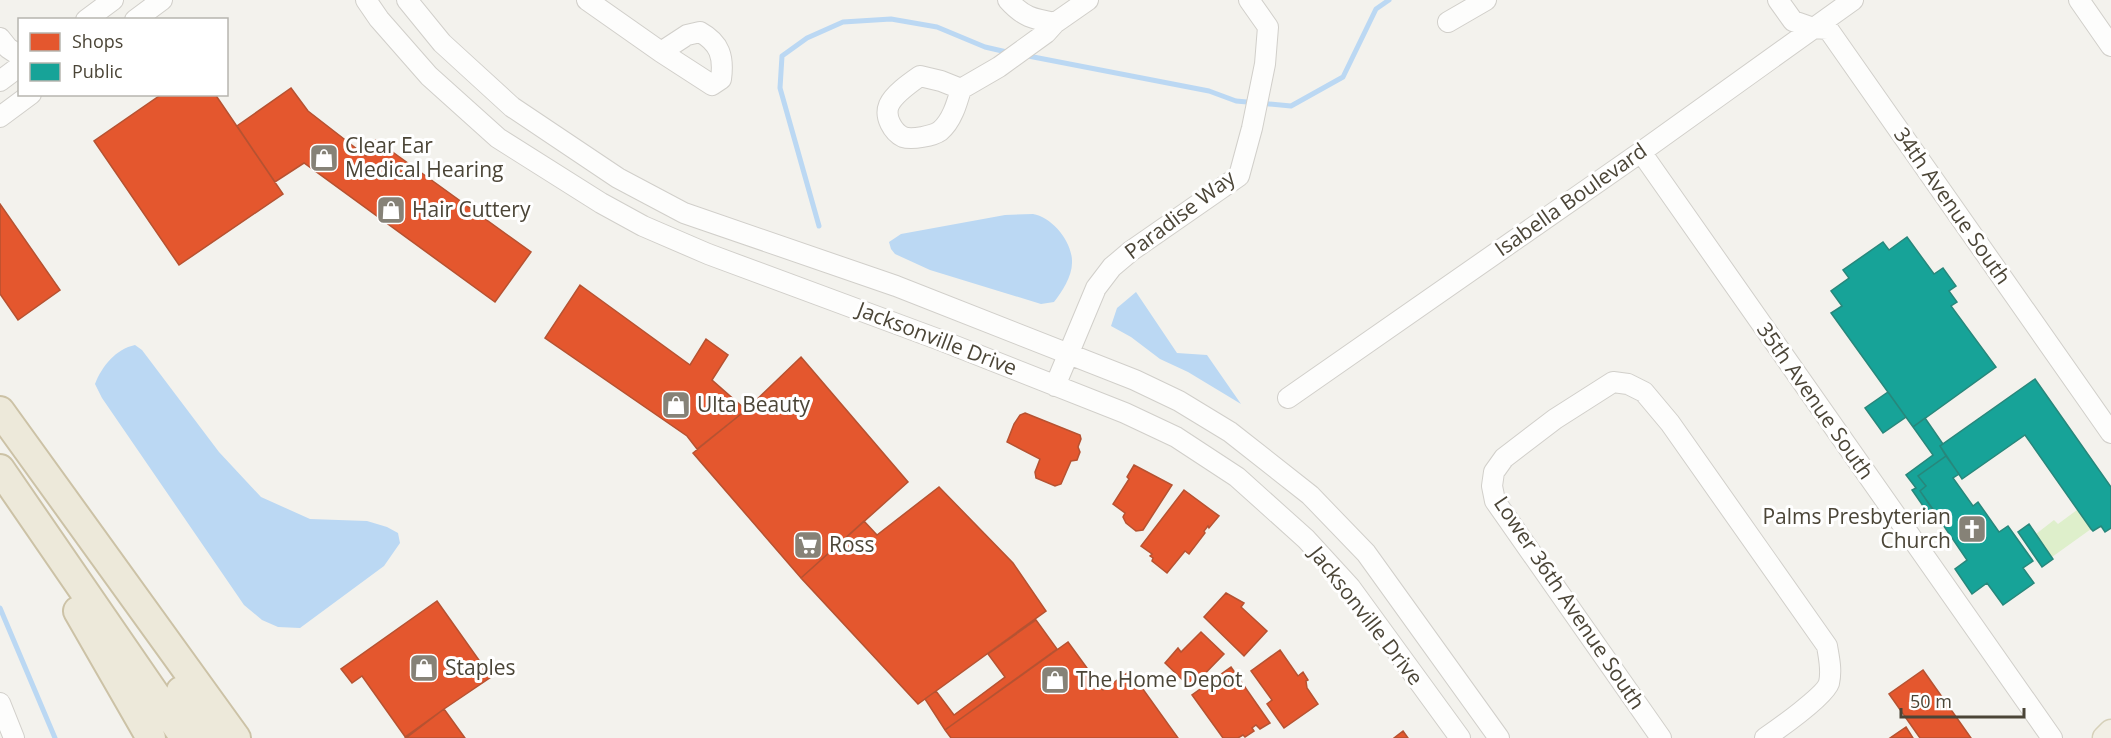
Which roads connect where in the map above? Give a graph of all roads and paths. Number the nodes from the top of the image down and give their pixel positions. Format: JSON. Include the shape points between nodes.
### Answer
{"nodes":[{"id":1,"x":113,"y":0,"type":"edge"},
{"id":2,"x":162,"y":0,"type":"edge"},
{"id":3,"x":366,"y":0,"type":"edge"},
{"id":4,"x":407,"y":0,"type":"edge"},
{"id":5,"x":587,"y":0,"type":"edge"},
{"id":6,"x":1008,"y":0,"type":"edge"},
{"id":7,"x":1088,"y":0,"type":"edge"},
{"id":8,"x":1249,"y":0,"type":"edge"},
{"id":9,"x":1486,"y":0,"type":"edge"},
{"id":10,"x":1778,"y":0,"type":"edge"},
{"id":11,"x":1853,"y":0,"type":"edge"},
{"id":12,"x":2079,"y":0,"type":"edge"},
{"id":13,"x":89,"y":18,"type":"edge"},
{"id":14,"x":138,"y":18,"type":"edge"},
{"id":15,"x":1448,"y":22,"type":"dead end"},
{"id":16,"x":1050,"y":28,"type":"junction"},
{"id":17,"x":1813,"y":28,"type":"junction"},
{"id":18,"x":0,"y":38,"type":"edge"},
{"id":19,"x":2111,"y":46,"type":"edge"},
{"id":20,"x":661,"y":52,"type":"dead end"},
{"id":21,"x":18,"y":55,"type":"edge"},
{"id":22,"x":18,"y":68,"type":"edge"},
{"id":23,"x":0,"y":81,"type":"edge"},
{"id":24,"x":961,"y":89,"type":"dead end"},
{"id":25,"x":28,"y":96,"type":"edge"},
{"id":26,"x":0,"y":117,"type":"edge"},
{"id":27,"x":1641,"y":152,"type":"junction"},
{"id":28,"x":1069,"y":355,"type":"junction"},
{"id":29,"x":1055,"y":386,"type":"junction"},
{"id":30,"x":1288,"y":398,"type":"dead end"},
{"id":31,"x":0,"y":411,"type":"edge"},
{"id":32,"x":2111,"y":433,"type":"edge"},
{"id":33,"x":0,"y":469,"type":"edge"},
{"id":34,"x":43,"y":470,"type":"junction"},
{"id":35,"x":0,"y":480,"type":"edge"},
{"id":36,"x":0,"y":703,"type":"edge"},
{"id":37,"x":2111,"y":732,"type":"edge"},
{"id":38,"x":1772,"y":736,"type":"edge"},
{"id":39,"x":14,"y":738,"type":"edge"},
{"id":40,"x":151,"y":738,"type":"edge"},
{"id":41,"x":185,"y":738,"type":"edge"},
{"id":42,"x":210,"y":738,"type":"edge"},
{"id":43,"x":236,"y":738,"type":"edge"},
{"id":44,"x":1460,"y":738,"type":"edge"},
{"id":45,"x":1499,"y":738,"type":"edge"},
{"id":46,"x":1661,"y":738,"type":"edge"},
{"id":47,"x":2052,"y":738,"type":"edge"},
{"id":48,"x":2105,"y":738,"type":"edge"}],
"edges":[{"from":1,"to":13,"type":"street"},
{"from":2,"to":14,"type":"street"},
{"from":3,"to":29,"type":"street","name":"Jacksonville Drive","via":[[429,76],[498,138],[601,203],[708,254]]},
{"from":4,"to":28,"type":"street","name":"Jacksonville Drive","via":[[442,43],[512,106],[627,183],[684,213],[896,286]]},
{"from":5,"to":20,"type":"street"},
{"from":6,"to":16,"type":"street","via":[[1019,13]]},
{"from":7,"to":16,"type":"street"},
{"from":8,"to":28,"type":"street","name":"Paradise Way","via":[[1268,27],[1265,64],[1239,176],[1112,267],[1096,288]]},
{"from":9,"to":15,"type":"street"},
{"from":10,"to":17,"type":"street","name":"34th Avenue South","via":[[1793,21]]},
{"from":11,"to":17,"type":"street","name":"Isabella Boulevard"},
{"from":12,"to":19,"type":"street"},
{"from":16,"to":24,"type":"street","via":[[999,67]]},
{"from":17,"to":27,"type":"street","name":"Isabella Boulevard"},
{"from":17,"to":32,"type":"street","name":"34th Avenue South","via":[[1828,29]]},
{"from":18,"to":21,"type":"street"},
{"from":22,"to":23,"type":"street"},
{"from":25,"to":26,"type":"street"},
{"from":27,"to":30,"type":"street","name":"Isabella Boulevard"},
{"from":27,"to":47,"type":"street","name":"35th Avenue South"},
{"from":28,"to":29,"type":"street","name":"Paradise Way"},
{"from":28,"to":45,"type":"street","name":"Jacksonville Drive","via":[[1179,401],[1230,432],[1310,495],[1366,553]]},
{"from":29,"to":44,"type":"street","name":"Jacksonville Drive","via":[[1176,437],[1237,477],[1306,539],[1350,587]]},
{"from":31,"to":34,"type":"highway"},
{"from":33,"to":41,"type":"highway"},
{"from":34,"to":42,"type":"highway"},
{"from":34,"to":43,"type":"highway"},
{"from":35,"to":40,"type":"highway"},
{"from":36,"to":39,"type":"street"},
{"from":37,"to":48,"type":"main road"},
{"from":38,"to":46,"type":"street","name":"Lower 36th Avenue South","via":[[1828,686],[1831,667],[1827,646],[1670,423],[1644,392],[1613,382],[1504,458],[1494,472],[1492,486],[1495,501]]}]}
